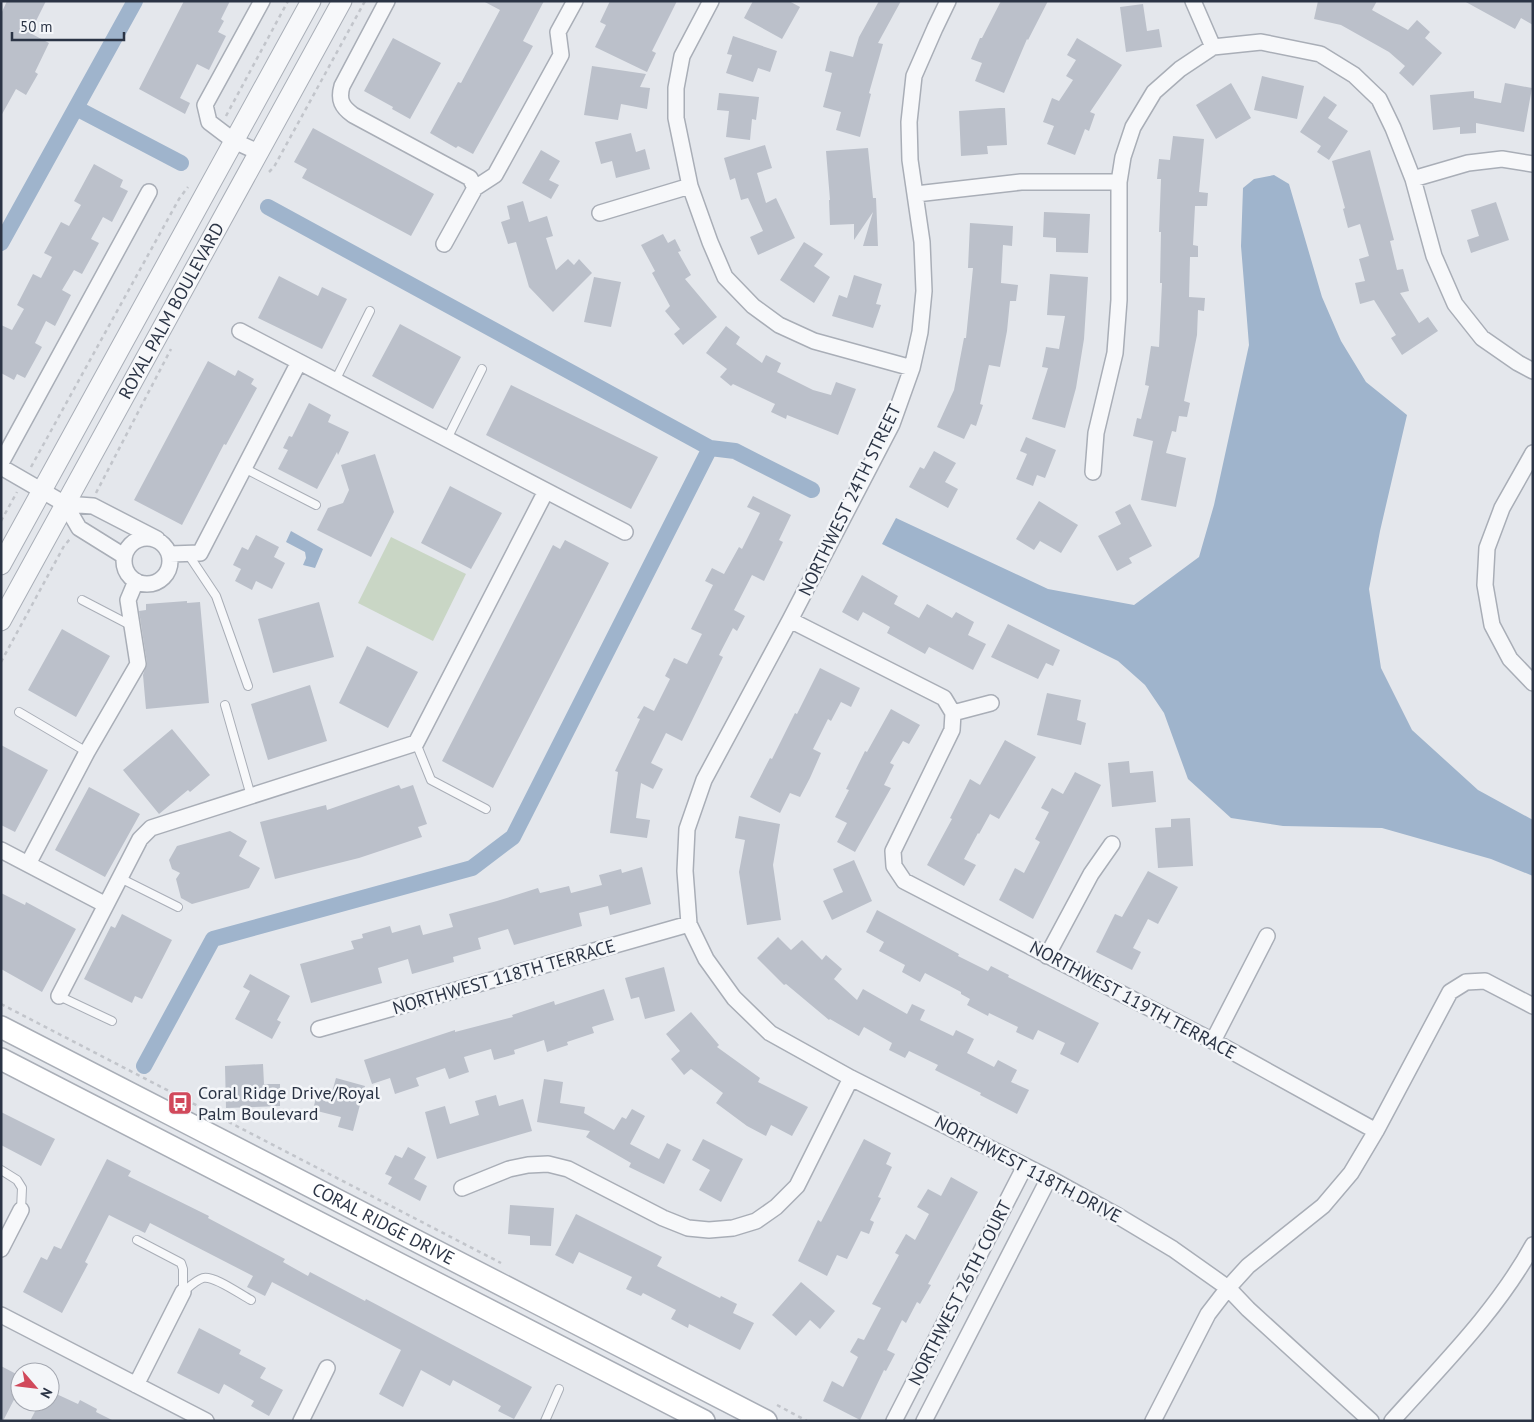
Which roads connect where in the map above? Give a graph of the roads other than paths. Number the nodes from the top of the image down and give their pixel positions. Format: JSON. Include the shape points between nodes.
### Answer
{"nodes":[{"id":1,"x":262,"y":1,"type":"edge"},
{"id":2,"x":311,"y":1,"type":"edge"},
{"id":3,"x":342,"y":1,"type":"edge"},
{"id":4,"x":387,"y":1,"type":"edge"},
{"id":5,"x":575,"y":1,"type":"edge"},
{"id":6,"x":711,"y":1,"type":"edge"},
{"id":7,"x":948,"y":1,"type":"edge"},
{"id":8,"x":1192,"y":1,"type":"edge"},
{"id":9,"x":1213,"y":46,"type":"junction"},
{"id":10,"x":234,"y":141,"type":"junction"},
{"id":11,"x":258,"y":152,"type":"junction"},
{"id":12,"x":1533,"y":164,"type":"edge"},
{"id":13,"x":1413,"y":179,"type":"junction"},
{"id":14,"x":1119,"y":182,"type":"junction"},
{"id":15,"x":690,"y":186,"type":"junction"},
{"id":16,"x":476,"y":188,"type":"junction"},
{"id":17,"x":150,"y":192,"type":"dead end"},
{"id":18,"x":916,"y":194,"type":"junction"},
{"id":19,"x":600,"y":214,"type":"dead end"},
{"id":20,"x":444,"y":244,"type":"dead end"},
{"id":21,"x":370,"y":311,"type":"dead end"},
{"id":22,"x":240,"y":331,"type":"dead end"},
{"id":23,"x":299,"y":362,"type":"junction"},
{"id":24,"x":912,"y":368,"type":"junction"},
{"id":25,"x":482,"y":369,"type":"dead end"},
{"id":26,"x":1533,"y":370,"type":"edge"},
{"id":27,"x":335,"y":380,"type":"junction"},
{"id":28,"x":447,"y":439,"type":"junction"},
{"id":29,"x":1533,"y":454,"type":"edge"},
{"id":30,"x":1,"y":463,"type":"edge"},
{"id":31,"x":1,"y":467,"type":"edge"},
{"id":32,"x":244,"y":468,"type":"junction"},
{"id":33,"x":1093,"y":472,"type":"dead end"},
{"id":34,"x":546,"y":490,"type":"junction"},
{"id":35,"x":42,"y":491,"type":"junction"},
{"id":36,"x":65,"y":504,"type":"junction"},
{"id":37,"x":316,"y":506,"type":"dead end"},
{"id":38,"x":625,"y":532,"type":"dead end"},
{"id":39,"x":157,"y":539,"type":"junction"},
{"id":40,"x":170,"y":554,"type":"junction"},
{"id":41,"x":188,"y":554,"type":"junction"},
{"id":42,"x":124,"y":556,"type":"junction"},
{"id":43,"x":1,"y":565,"type":"edge"},
{"id":44,"x":136,"y":582,"type":"junction"},
{"id":45,"x":82,"y":600,"type":"dead end"},
{"id":46,"x":790,"y":620,"type":"junction"},
{"id":47,"x":1,"y":621,"type":"edge"},
{"id":48,"x":133,"y":626,"type":"junction"},
{"id":49,"x":1533,"y":683,"type":"edge"},
{"id":50,"x":248,"y":686,"type":"dead end"},
{"id":51,"x":991,"y":703,"type":"dead end"},
{"id":52,"x":226,"y":705,"type":"dead end"},
{"id":53,"x":19,"y":712,"type":"dead end"},
{"id":54,"x":952,"y":713,"type":"junction"},
{"id":55,"x":416,"y":743,"type":"junction"},
{"id":56,"x":87,"y":752,"type":"junction"},
{"id":57,"x":251,"y":796,"type":"junction"},
{"id":58,"x":486,"y":809,"type":"dead end"},
{"id":59,"x":1112,"y":844,"type":"dead end"},
{"id":60,"x":1,"y":850,"type":"edge"},
{"id":61,"x":28,"y":864,"type":"junction"},
{"id":62,"x":120,"y":878,"type":"junction"},
{"id":63,"x":106,"y":905,"type":"junction"},
{"id":64,"x":178,"y":907,"type":"dead end"},
{"id":65,"x":689,"y":924,"type":"junction"},
{"id":66,"x":1267,"y":936,"type":"dead end"},
{"id":67,"x":1048,"y":956,"type":"junction"},
{"id":68,"x":59,"y":996,"type":"joint"},
{"id":69,"x":1533,"y":1006,"type":"edge"},
{"id":70,"x":112,"y":1021,"type":"dead end"},
{"id":71,"x":1,"y":1027,"type":"edge"},
{"id":72,"x":319,"y":1029,"type":"dead end"},
{"id":73,"x":1213,"y":1040,"type":"junction"},
{"id":74,"x":1,"y":1059,"type":"edge"},
{"id":75,"x":851,"y":1078,"type":"junction"},
{"id":76,"x":1376,"y":1131,"type":"junction"},
{"id":77,"x":1025,"y":1166,"type":"junction"},
{"id":78,"x":1,"y":1170,"type":"edge"},
{"id":79,"x":1049,"y":1178,"type":"junction"},
{"id":80,"x":462,"y":1188,"type":"dead end"},
{"id":81,"x":21,"y":1210,"type":"joint"},
{"id":82,"x":375,"y":1220,"type":"junction"},
{"id":83,"x":137,"y":1240,"type":"dead end"},
{"id":84,"x":361,"y":1245,"type":"junction"},
{"id":85,"x":1533,"y":1245,"type":"edge"},
{"id":86,"x":1,"y":1249,"type":"edge"},
{"id":87,"x":1228,"y":1288,"type":"junction"},
{"id":88,"x":183,"y":1292,"type":"junction"},
{"id":89,"x":251,"y":1300,"type":"dead end"},
{"id":90,"x":1,"y":1315,"type":"edge"},
{"id":91,"x":328,"y":1368,"type":"dead end"},
{"id":92,"x":136,"y":1385,"type":"junction"},
{"id":93,"x":560,"y":1389,"type":"dead end"},
{"id":94,"x":769,"y":1412,"type":"edge"},
{"id":95,"x":206,"y":1421,"type":"edge"},
{"id":96,"x":301,"y":1421,"type":"edge"},
{"id":97,"x":545,"y":1421,"type":"edge"},
{"id":98,"x":704,"y":1421,"type":"edge"},
{"id":99,"x":894,"y":1421,"type":"edge"},
{"id":100,"x":924,"y":1421,"type":"edge"},
{"id":101,"x":1153,"y":1421,"type":"edge"},
{"id":102,"x":1371,"y":1421,"type":"edge"},
{"id":103,"x":1392,"y":1421,"type":"edge"}],
"edges":[{"from":1,"to":10,"type":"street","via":[[205,105],[209,122]]},
{"from":2,"to":10,"type":"street","name":"ROYAL PALM BOULEVARD"},
{"from":3,"to":11,"type":"street","name":"ROYAL PALM BOULEVARD"},
{"from":4,"to":16,"type":"street","via":[[342,86],[342,106],[470,178]]},
{"from":5,"to":16,"type":"street","via":[[558,32],[562,55],[495,175]]},
{"from":6,"to":15,"type":"street","via":[[682,56],[676,88],[676,118]]},
{"from":7,"to":18,"type":"street","name":"NORTHWEST 24TH STREET","via":[[914,76],[909,122],[910,160]]},
{"from":8,"to":9,"type":"street"},
{"from":9,"to":13,"type":"street","via":[[1261,42],[1292,47],[1320,54],[1354,75],[1378,99],[1394,128]]},
{"from":9,"to":14,"type":"street","via":[[1154,92],[1133,127],[1123,156]]},
{"from":10,"to":11,"type":"street"},
{"from":10,"to":35,"type":"street","name":"ROYAL PALM BOULEVARD"},
{"from":11,"to":36,"type":"street","name":"ROYAL PALM BOULEVARD"},
{"from":12,"to":13,"type":"street","via":[[1502,159],[1468,163]]},
{"from":13,"to":26,"type":"street","via":[[1434,256],[1455,304],[1482,338]]},
{"from":14,"to":18,"type":"street","via":[[1022,182]]},
{"from":14,"to":33,"type":"street","via":[[1119,300],[1115,353],[1096,433]]},
{"from":15,"to":19,"type":"street"},
{"from":15,"to":24,"type":"street","via":[[725,277],[753,306],[779,325],[814,341]]},
{"from":16,"to":20,"type":"street"},
{"from":17,"to":30,"type":"street"},
{"from":18,"to":24,"type":"street","name":"NORTHWEST 24TH STREET","via":[[924,291]]},
{"from":21,"to":27,"type":"lane"},
{"from":22,"to":23,"type":"street"},
{"from":23,"to":27,"type":"street"},
{"from":23,"to":32,"type":"street"},
{"from":24,"to":46,"type":"street","name":"NORTHWEST 24TH STREET","via":[[892,424]]},
{"from":25,"to":28,"type":"lane"},
{"from":27,"to":28,"type":"street"},
{"from":28,"to":34,"type":"street"},
{"from":29,"to":49,"type":"street","via":[[1502,508],[1487,548],[1484,585],[1492,625],[1510,659]]},
{"from":31,"to":35,"type":"street"},
{"from":32,"to":37,"type":"lane"},
{"from":32,"to":41,"type":"street","via":[[200,553]]},
{"from":34,"to":38,"type":"street"},
{"from":34,"to":55,"type":"street"},
{"from":35,"to":36,"type":"street"},
{"from":35,"to":43,"type":"street","name":"ROYAL PALM BOULEVARD"},
{"from":36,"to":39,"type":"street","via":[[89,505]]},
{"from":36,"to":42,"type":"street","via":[[78,526]]},
{"from":36,"to":47,"type":"street","name":"ROYAL PALM BOULEVARD"},
{"from":39,"to":40,"type":"street"},
{"from":39,"to":42,"type":"street","via":[[148,537],[132,542]]},
{"from":40,"to":41,"type":"street"},
{"from":40,"to":44,"type":"street","via":[[169,570],[159,581],[152,584]]},
{"from":41,"to":50,"type":"lane","via":[[216,596]]},
{"from":42,"to":44,"type":"street","via":[[126,572]]},
{"from":44,"to":48,"type":"street","via":[[128,600]]},
{"from":45,"to":48,"type":"lane"},
{"from":46,"to":54,"type":"street","via":[[944,698]]},
{"from":46,"to":65,"type":"street","name":"NORTHWEST 24TH STREET","via":[[704,780],[696,804],[686,846]]},
{"from":48,"to":56,"type":"street","via":[[138,664]]},
{"from":51,"to":54,"type":"street"},
{"from":52,"to":57,"type":"lane"},
{"from":53,"to":56,"type":"lane"},
{"from":54,"to":67,"type":"street","name":"NORTHWEST 119TH TERRACE","via":[[952,730],[893,851],[894,866],[904,881]]},
{"from":55,"to":57,"type":"street"},
{"from":55,"to":58,"type":"lane","via":[[431,780]]},
{"from":56,"to":61,"type":"street"},
{"from":57,"to":62,"type":"street","via":[[151,828],[140,839]]},
{"from":59,"to":67,"type":"street","via":[[1091,874]]},
{"from":60,"to":61,"type":"street"},
{"from":61,"to":63,"type":"street"},
{"from":62,"to":63,"type":"street"},
{"from":62,"to":64,"type":"lane"},
{"from":63,"to":68,"type":"street"},
{"from":65,"to":72,"type":"street","name":"NORTHWEST 118TH TERRACE"},
{"from":65,"to":75,"type":"street","name":"NORTHWEST 118TH DRIVE","via":[[706,959],[734,998],[770,1033]]},
{"from":66,"to":73,"type":"street"},
{"from":67,"to":73,"type":"street","name":"NORTHWEST 119TH TERRACE"},
{"from":68,"to":70,"type":"lane"},
{"from":69,"to":76,"type":"street","via":[[1485,981],[1466,982],[1450,992]]},
{"from":71,"to":82,"type":"main road","name":"CORAL RIDGE DRIVE"},
{"from":73,"to":76,"type":"street","name":"NORTHWEST 119TH TERRACE"},
{"from":74,"to":84,"type":"main road","name":"CORAL RIDGE DRIVE"},
{"from":75,"to":77,"type":"street","name":"NORTHWEST 118TH DRIVE"},
{"from":75,"to":80,"type":"street","via":[[797,1186],[756,1221],[733,1228],[688,1228],[568,1169],[548,1164],[509,1169]]},
{"from":76,"to":87,"type":"street","via":[[1351,1173],[1322,1206],[1248,1266]]},
{"from":77,"to":79,"type":"street","name":"NORTHWEST 118TH DRIVE"},
{"from":77,"to":99,"type":"street","name":"NORTHWEST 26TH COURT"},
{"from":78,"to":81,"type":"lane","via":[[17,1180],[22,1188]]},
{"from":79,"to":87,"type":"street","name":"NORTHWEST 118TH DRIVE","via":[[1173,1249]]},
{"from":79,"to":100,"type":"street","name":"NORTHWEST 26TH COURT"},
{"from":81,"to":86,"type":"street"},
{"from":82,"to":84,"type":"main road"},
{"from":82,"to":94,"type":"main road","name":"CORAL RIDGE DRIVE"},
{"from":83,"to":88,"type":"lane","via":[[180,1263]]},
{"from":84,"to":98,"type":"main road","name":"CORAL RIDGE DRIVE"},
{"from":85,"to":103,"type":"street","via":[[1518,1272],[1486,1314]]},
{"from":87,"to":101,"type":"street","via":[[1208,1314]]},
{"from":87,"to":102,"type":"street","name":"NORTHWEST 118TH DRIVE"},
{"from":88,"to":89,"type":"lane","via":[[203,1278],[209,1278]]},
{"from":88,"to":92,"type":"street"},
{"from":90,"to":92,"type":"street"},
{"from":91,"to":96,"type":"street"},
{"from":92,"to":95,"type":"street"},
{"from":93,"to":97,"type":"lane"}]}
